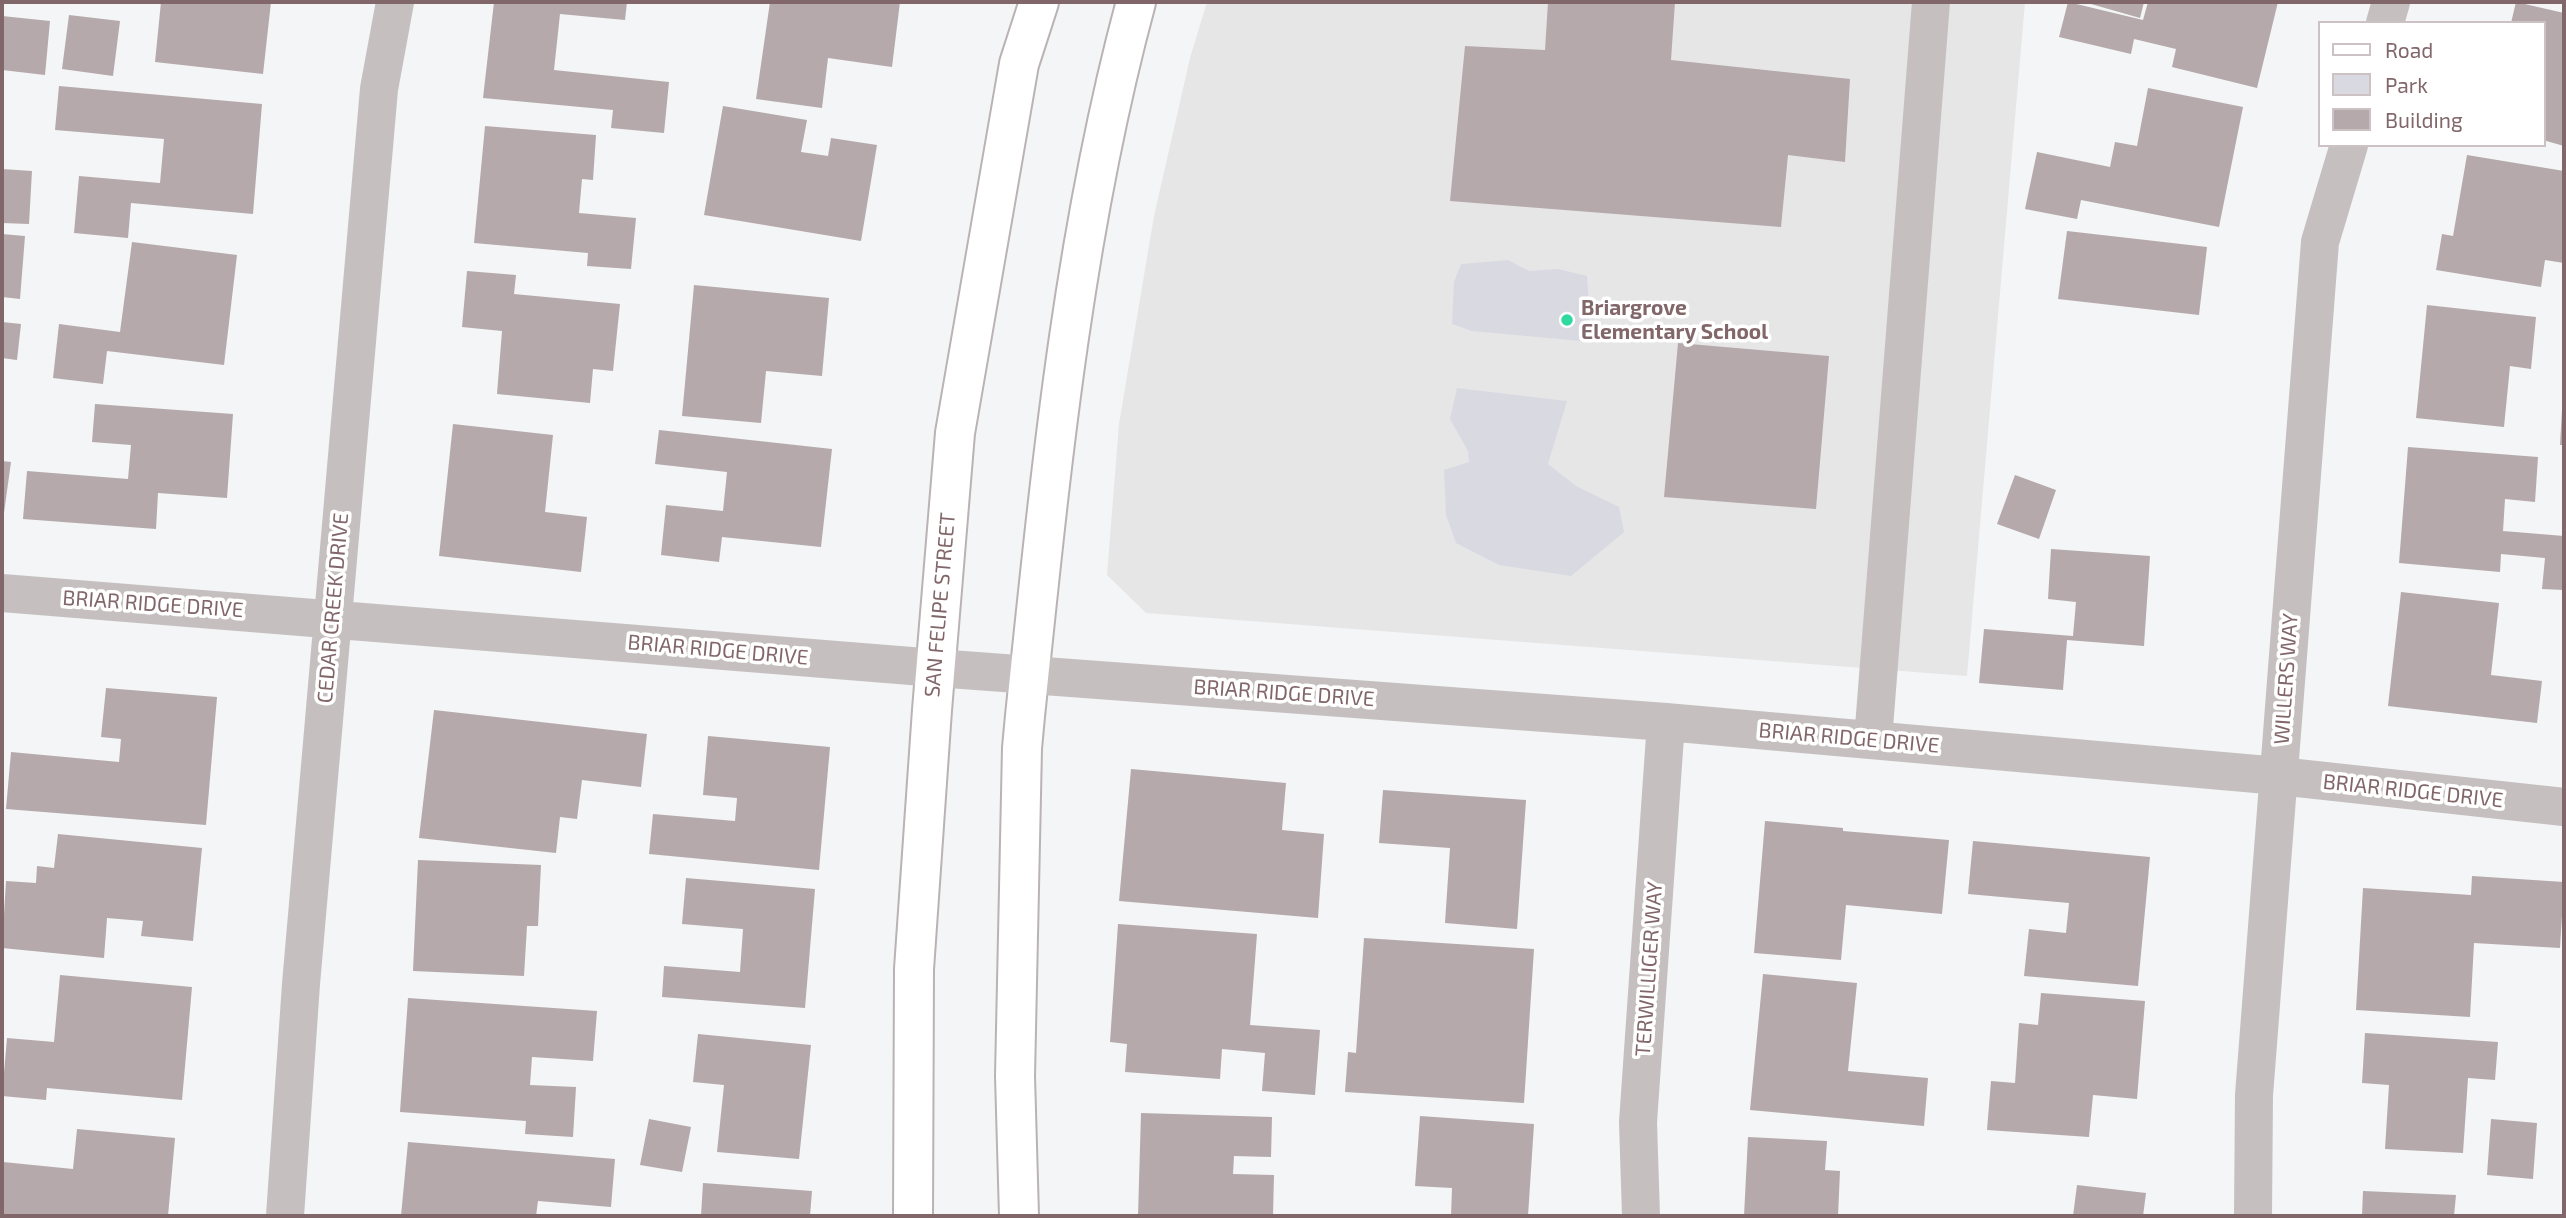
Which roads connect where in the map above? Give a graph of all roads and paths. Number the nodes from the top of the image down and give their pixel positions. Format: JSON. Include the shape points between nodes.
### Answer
{"nodes":[{"id":1,"x":395,"y":2,"type":"edge"},
{"id":2,"x":1039,"y":2,"type":"edge"},
{"id":3,"x":1136,"y":2,"type":"edge"},
{"id":4,"x":1931,"y":2,"type":"edge"},
{"id":5,"x":2391,"y":2,"type":"edge"},
{"id":6,"x":2386,"y":21,"type":"edge"},
{"id":7,"x":2348,"y":147,"type":"edge"},
{"id":8,"x":2,"y":593,"type":"edge"},
{"id":9,"x":332,"y":618,"type":"junction"},
{"id":10,"x":936,"y":668,"type":"junction"},
{"id":11,"x":1029,"y":674,"type":"junction"},
{"id":12,"x":1666,"y":722,"type":"junction"},
{"id":13,"x":1873,"y":740,"type":"junction"},
{"id":14,"x":2279,"y":776,"type":"junction"},
{"id":15,"x":2564,"y":807,"type":"edge"},
{"id":16,"x":285,"y":1216,"type":"edge"},
{"id":17,"x":913,"y":1216,"type":"edge"},
{"id":18,"x":1019,"y":1216,"type":"edge"},
{"id":19,"x":1641,"y":1216,"type":"edge"},
{"id":20,"x":2253,"y":1216,"type":"edge"}],
"edges":[{"from":1,"to":9,"type":"street","name":"CEDAR CREEK DRIVE","via":[[379,89]]},
{"from":2,"to":10,"type":"main road","name":"SAN FELIPE STREET","via":[[1019,64],[955,433]]},
{"from":3,"to":11,"type":"main road","via":[[1114,82],[1064,360]]},
{"from":4,"to":13,"type":"street"},
{"from":5,"to":6,"type":"street"},
{"from":7,"to":14,"type":"street","name":"WILLERS WAY","via":[[2320,242]]},
{"from":8,"to":9,"type":"street","name":"BRIAR RIDGE DRIVE"},
{"from":9,"to":10,"type":"street","name":"BRIAR RIDGE DRIVE"},
{"from":9,"to":16,"type":"street","name":"CEDAR CREEK DRIVE"},
{"from":10,"to":11,"type":"street","name":"BRIAR RIDGE DRIVE"},
{"from":10,"to":17,"type":"main road","name":"SAN FELIPE STREET","via":[[914,968]]},
{"from":11,"to":12,"type":"street","name":"BRIAR RIDGE DRIVE"},
{"from":11,"to":18,"type":"main road","via":[[1022,748],[1016,1021]]},
{"from":12,"to":13,"type":"street","name":"BRIAR RIDGE DRIVE"},
{"from":12,"to":19,"type":"street","name":"TERWILLIGER WAY","via":[[1638,1122]]},
{"from":13,"to":14,"type":"street","name":"BRIAR RIDGE DRIVE"},
{"from":14,"to":15,"type":"street","name":"BRIAR RIDGE DRIVE"},
{"from":14,"to":20,"type":"street","name":"WILLERS WAY","via":[[2255,1095]]}]}
